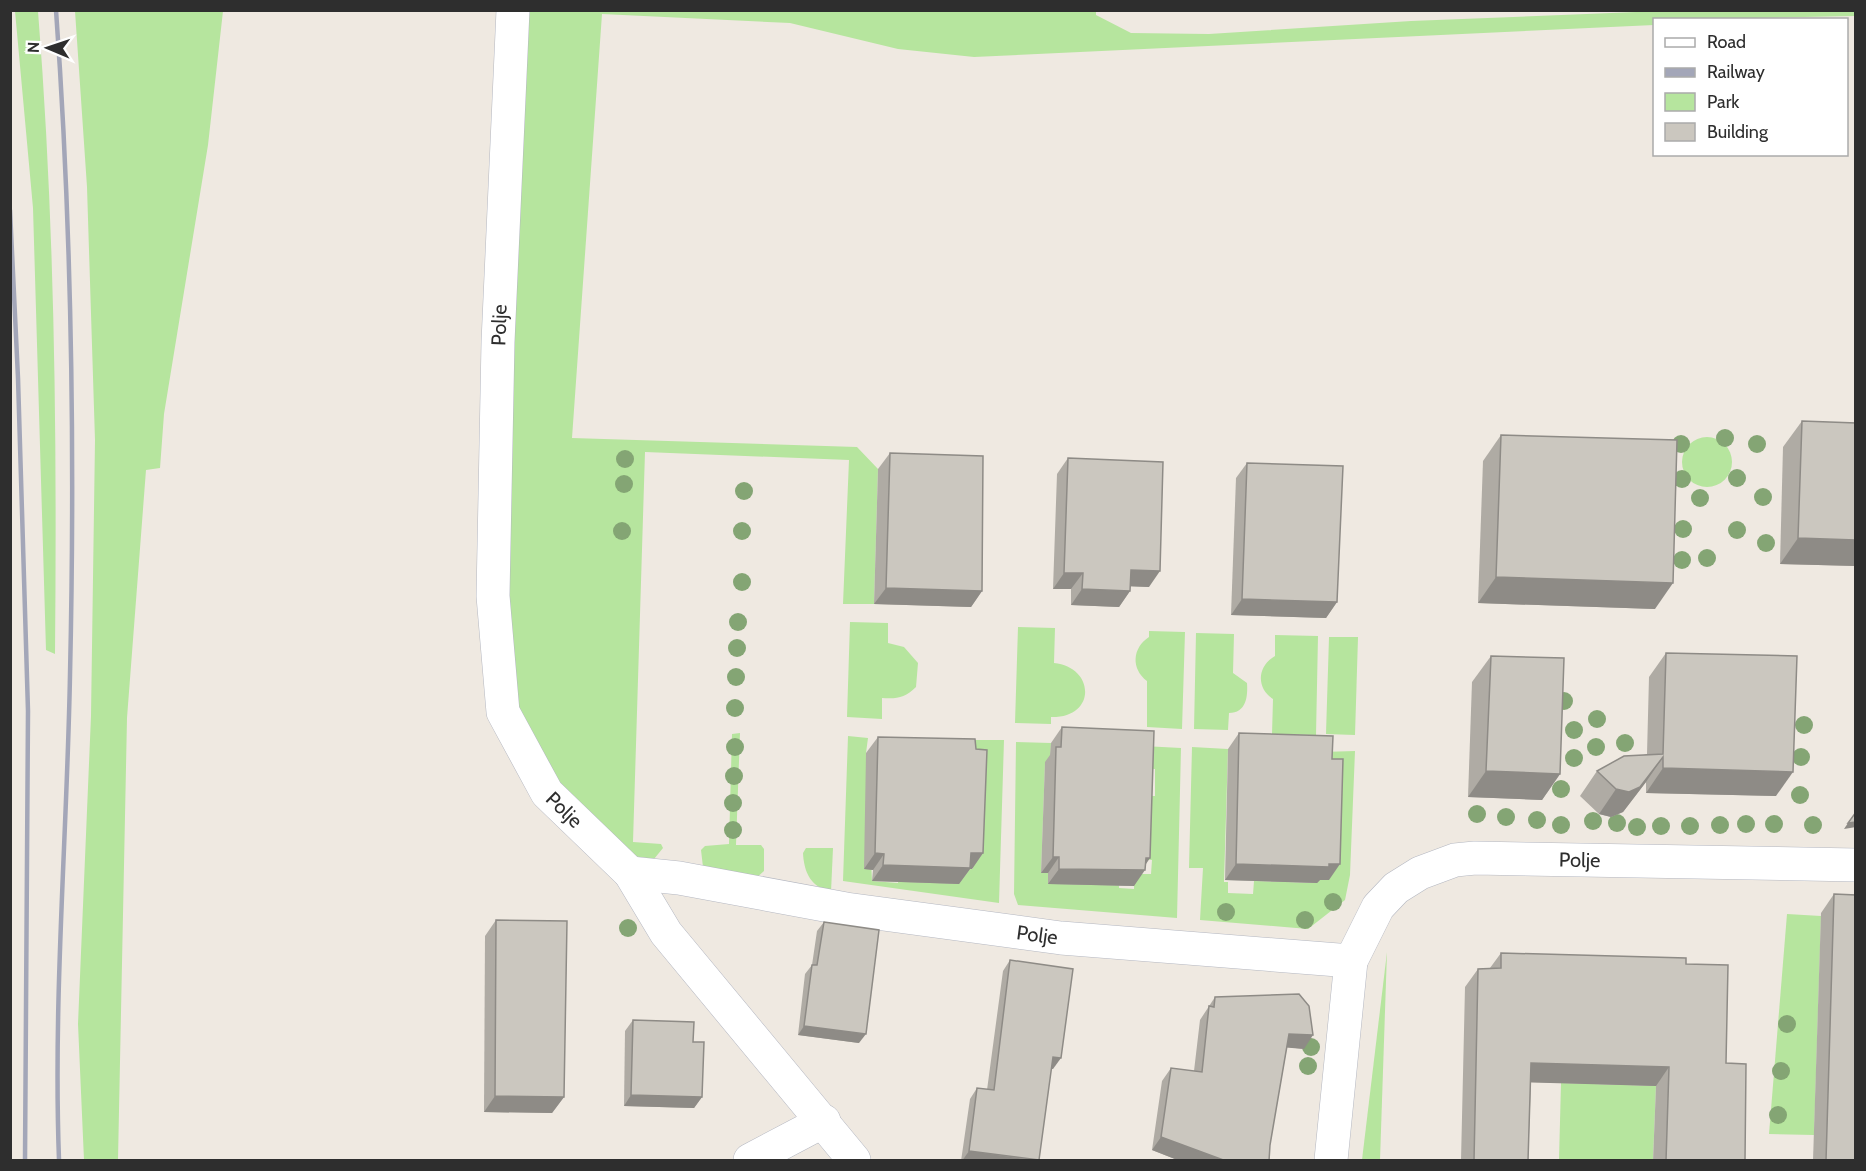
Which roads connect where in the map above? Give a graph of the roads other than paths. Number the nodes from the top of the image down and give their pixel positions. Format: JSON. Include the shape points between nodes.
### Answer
{"nodes":[{"id":1,"x":513,"y":10,"type":"edge"},
{"id":2,"x":1856,"y":865,"type":"edge"},
{"id":3,"x":630,"y":873,"type":"junction"},
{"id":4,"x":1351,"y":961,"type":"junction"},
{"id":5,"x":824,"y":1121,"type":"junction"},
{"id":6,"x":750,"y":1161,"type":"edge"},
{"id":7,"x":854,"y":1161,"type":"edge"},
{"id":8,"x":1331,"y":1161,"type":"edge"}],
"edges":[{"from":1,"to":3,"type":"street","name":"Polje","via":[[498,342],[494,584],[503,712],[547,793]]},
{"from":2,"to":4,"type":"street","name":"Polje","via":[[1455,860],[1420,873],[1396,888],[1378,907]]},
{"from":3,"to":4,"type":"street","name":"Polje","via":[[1061,939]]},
{"from":3,"to":5,"type":"street","via":[[666,933]]},
{"from":4,"to":8,"type":"street","name":"Polje"},
{"from":5,"to":6,"type":"street"},
{"from":5,"to":7,"type":"street"}]}
